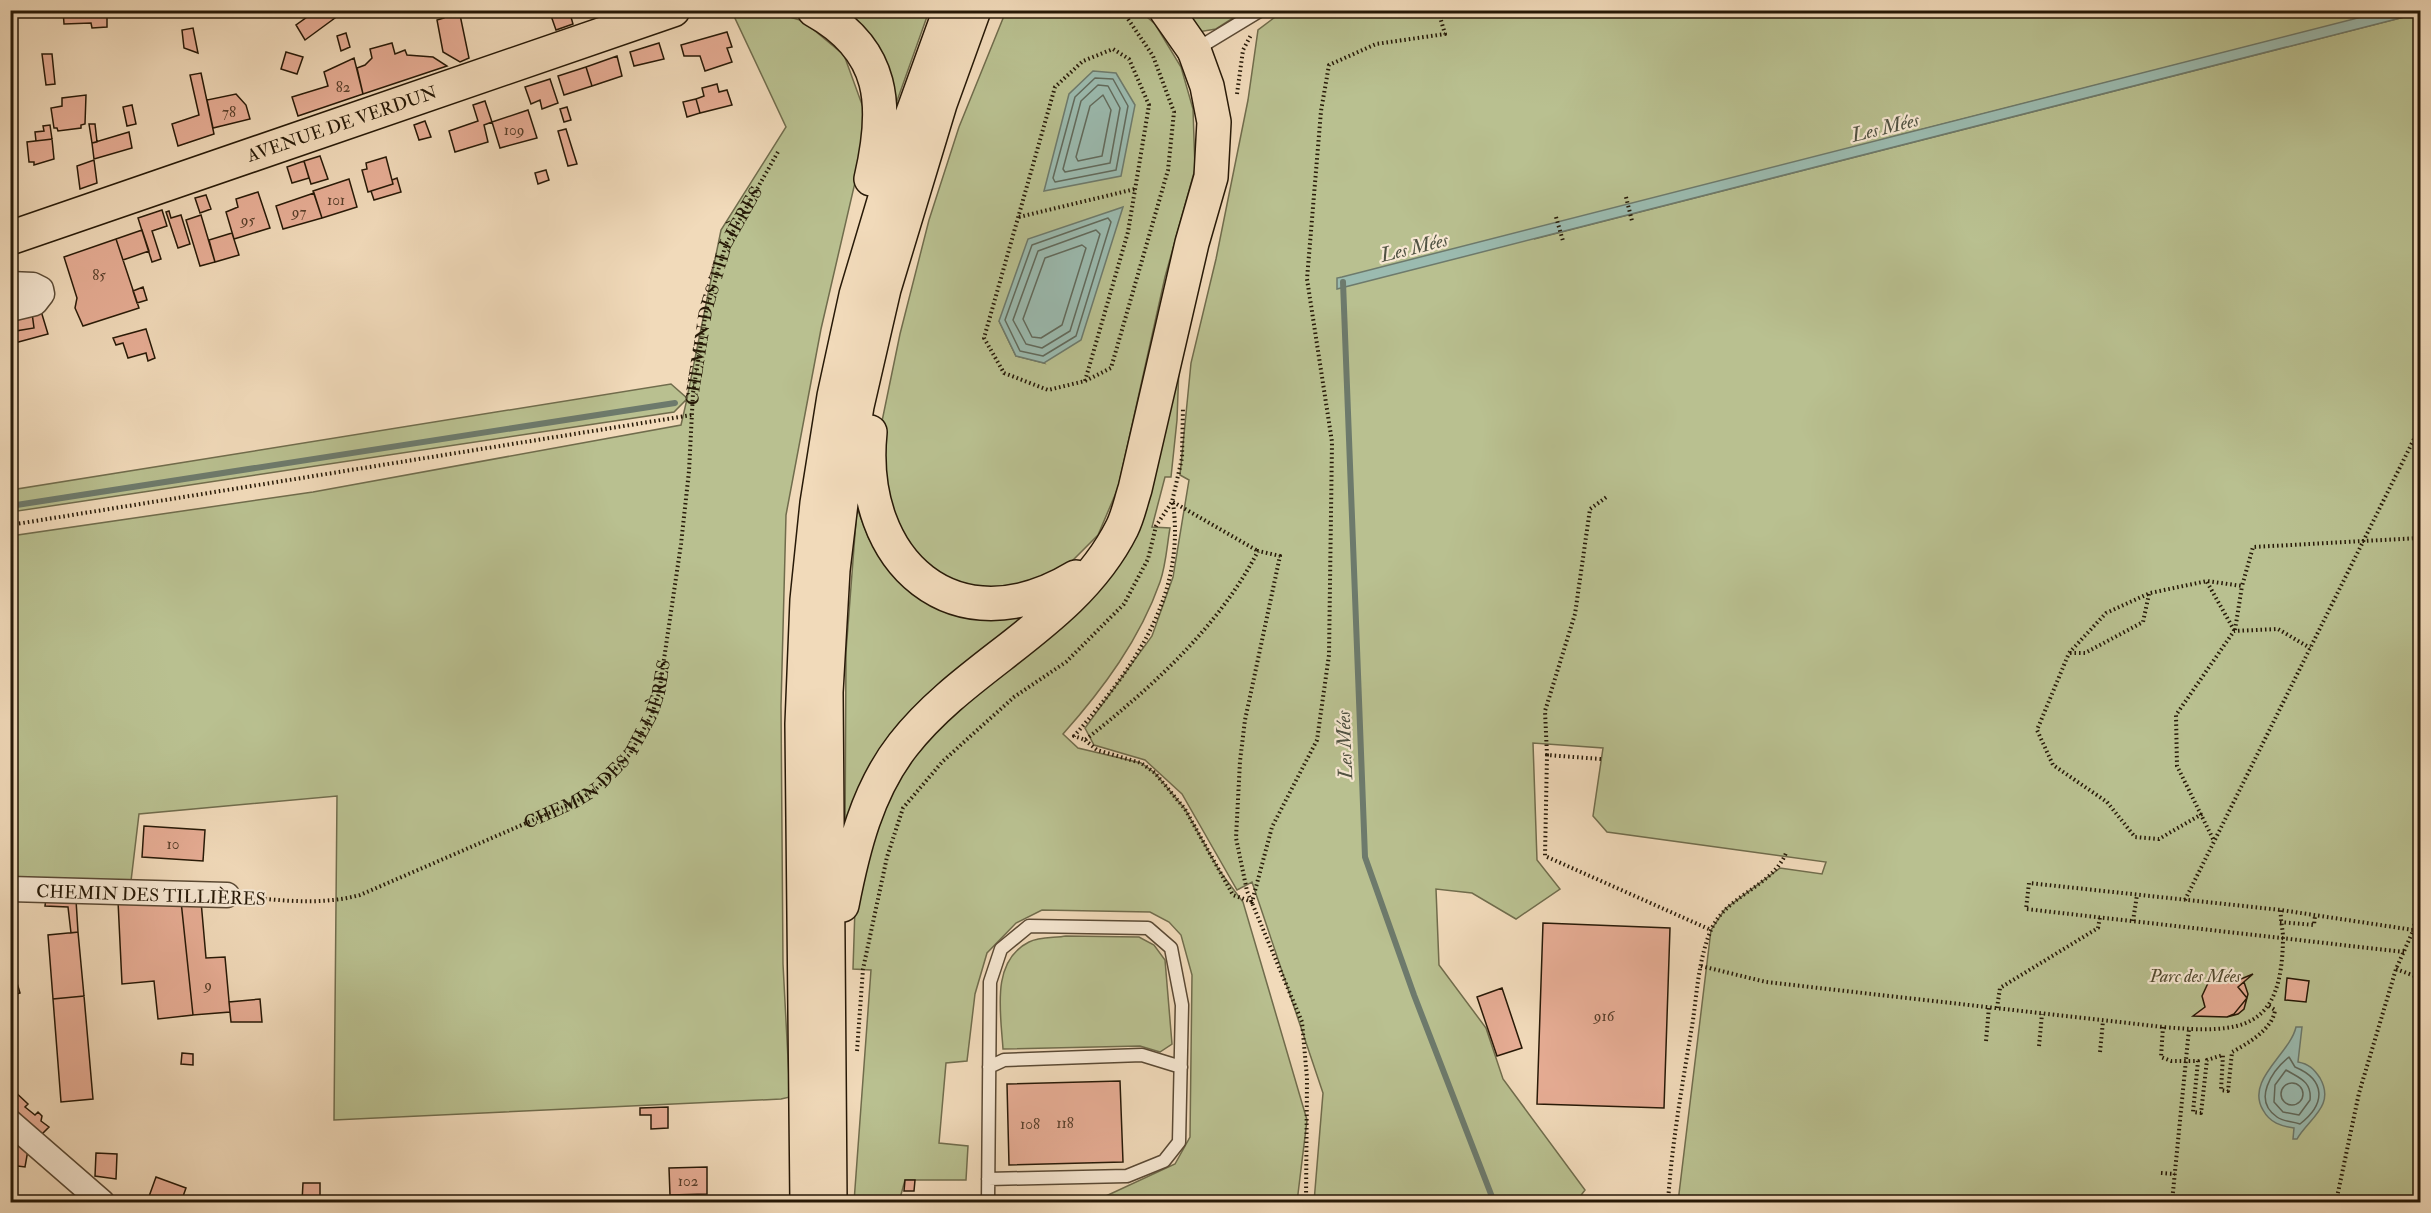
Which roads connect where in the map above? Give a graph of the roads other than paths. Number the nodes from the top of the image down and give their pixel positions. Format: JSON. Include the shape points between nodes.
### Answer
{"nodes":[{"id":1,"x":673,"y":10,"type":"edge"},
{"id":2,"x":814,"y":10,"type":"edge"},
{"id":3,"x":950,"y":10,"type":"edge"},
{"id":4,"x":975,"y":10,"type":"edge"},
{"id":5,"x":1166,"y":10,"type":"edge"},
{"id":6,"x":1261,"y":10,"type":"edge"},
{"id":7,"x":1194,"y":50,"type":"junction"},
{"id":8,"x":10,"y":238,"type":"edge"},
{"id":9,"x":10,"y":284,"type":"edge"},
{"id":10,"x":870,"y":292,"type":"junction"},
{"id":11,"x":10,"y":309,"type":"edge"},
{"id":12,"x":1100,"y":562,"type":"junction"},
{"id":13,"x":10,"y":889,"type":"edge"},
{"id":14,"x":227,"y":895,"type":"road end"},
{"id":15,"x":830,"y":966,"type":"junction"},
{"id":16,"x":989,"y":1067,"type":"junction"},
{"id":17,"x":1181,"y":1067,"type":"junction"},
{"id":18,"x":10,"y":1122,"type":"edge"},
{"id":19,"x":988,"y":1179,"type":"junction"},
{"id":20,"x":102,"y":1203,"type":"edge"},
{"id":21,"x":807,"y":1203,"type":"edge"},
{"id":22,"x":830,"y":1203,"type":"edge"},
{"id":23,"x":988,"y":1203,"type":"edge"}],
"edges":[{"from":1,"to":8,"type":"main road","name":"AVENUE DE VERDUN"},
{"from":2,"to":10,"type":"main road","via":[[840,27],[865,56],[880,98],[880,142],[869,187]]},
{"from":3,"to":10,"type":"main road","via":[[899,151]]},
{"from":4,"to":10,"type":"main road"},
{"from":5,"to":7,"type":"main road"},
{"from":6,"to":7,"type":"lane"},
{"from":7,"to":12,"type":"main road","via":[[1214,122],[1211,177],[1135,489],[1122,527]]},
{"from":9,"to":11,"type":"street","via":[[33,285],[42,294],[35,303]]},
{"from":10,"to":12,"type":"main road","via":[[868,475],[874,506],[894,552],[912,573],[933,588],[985,604],[1039,597]]},
{"from":10,"to":15,"type":"main road","via":[[833,570],[826,692]]},
{"from":10,"to":21,"type":"main road","via":[[834,396],[807,600],[802,724]]},
{"from":12,"to":15,"type":"main road","via":[[1072,597],[922,723],[887,769],[866,812],[850,864]]},
{"from":13,"to":14,"type":"street","name":"CHEMIN DES TILLIÈRES"},
{"from":15,"to":22,"type":"main road"},
{"from":16,"to":17,"type":"lane","via":[[1004,1060],[1142,1055]]},
{"from":16,"to":17,"type":"lane","via":[[990,982],[1001,949],[1029,926],[1090,925],[1148,928],[1171,948],[1182,1005]]},
{"from":16,"to":19,"type":"lane"},
{"from":17,"to":19,"type":"lane","via":[[1179,1142],[1164,1161],[1127,1176]]},
{"from":18,"to":20,"type":"street"},
{"from":19,"to":23,"type":"lane"}]}
